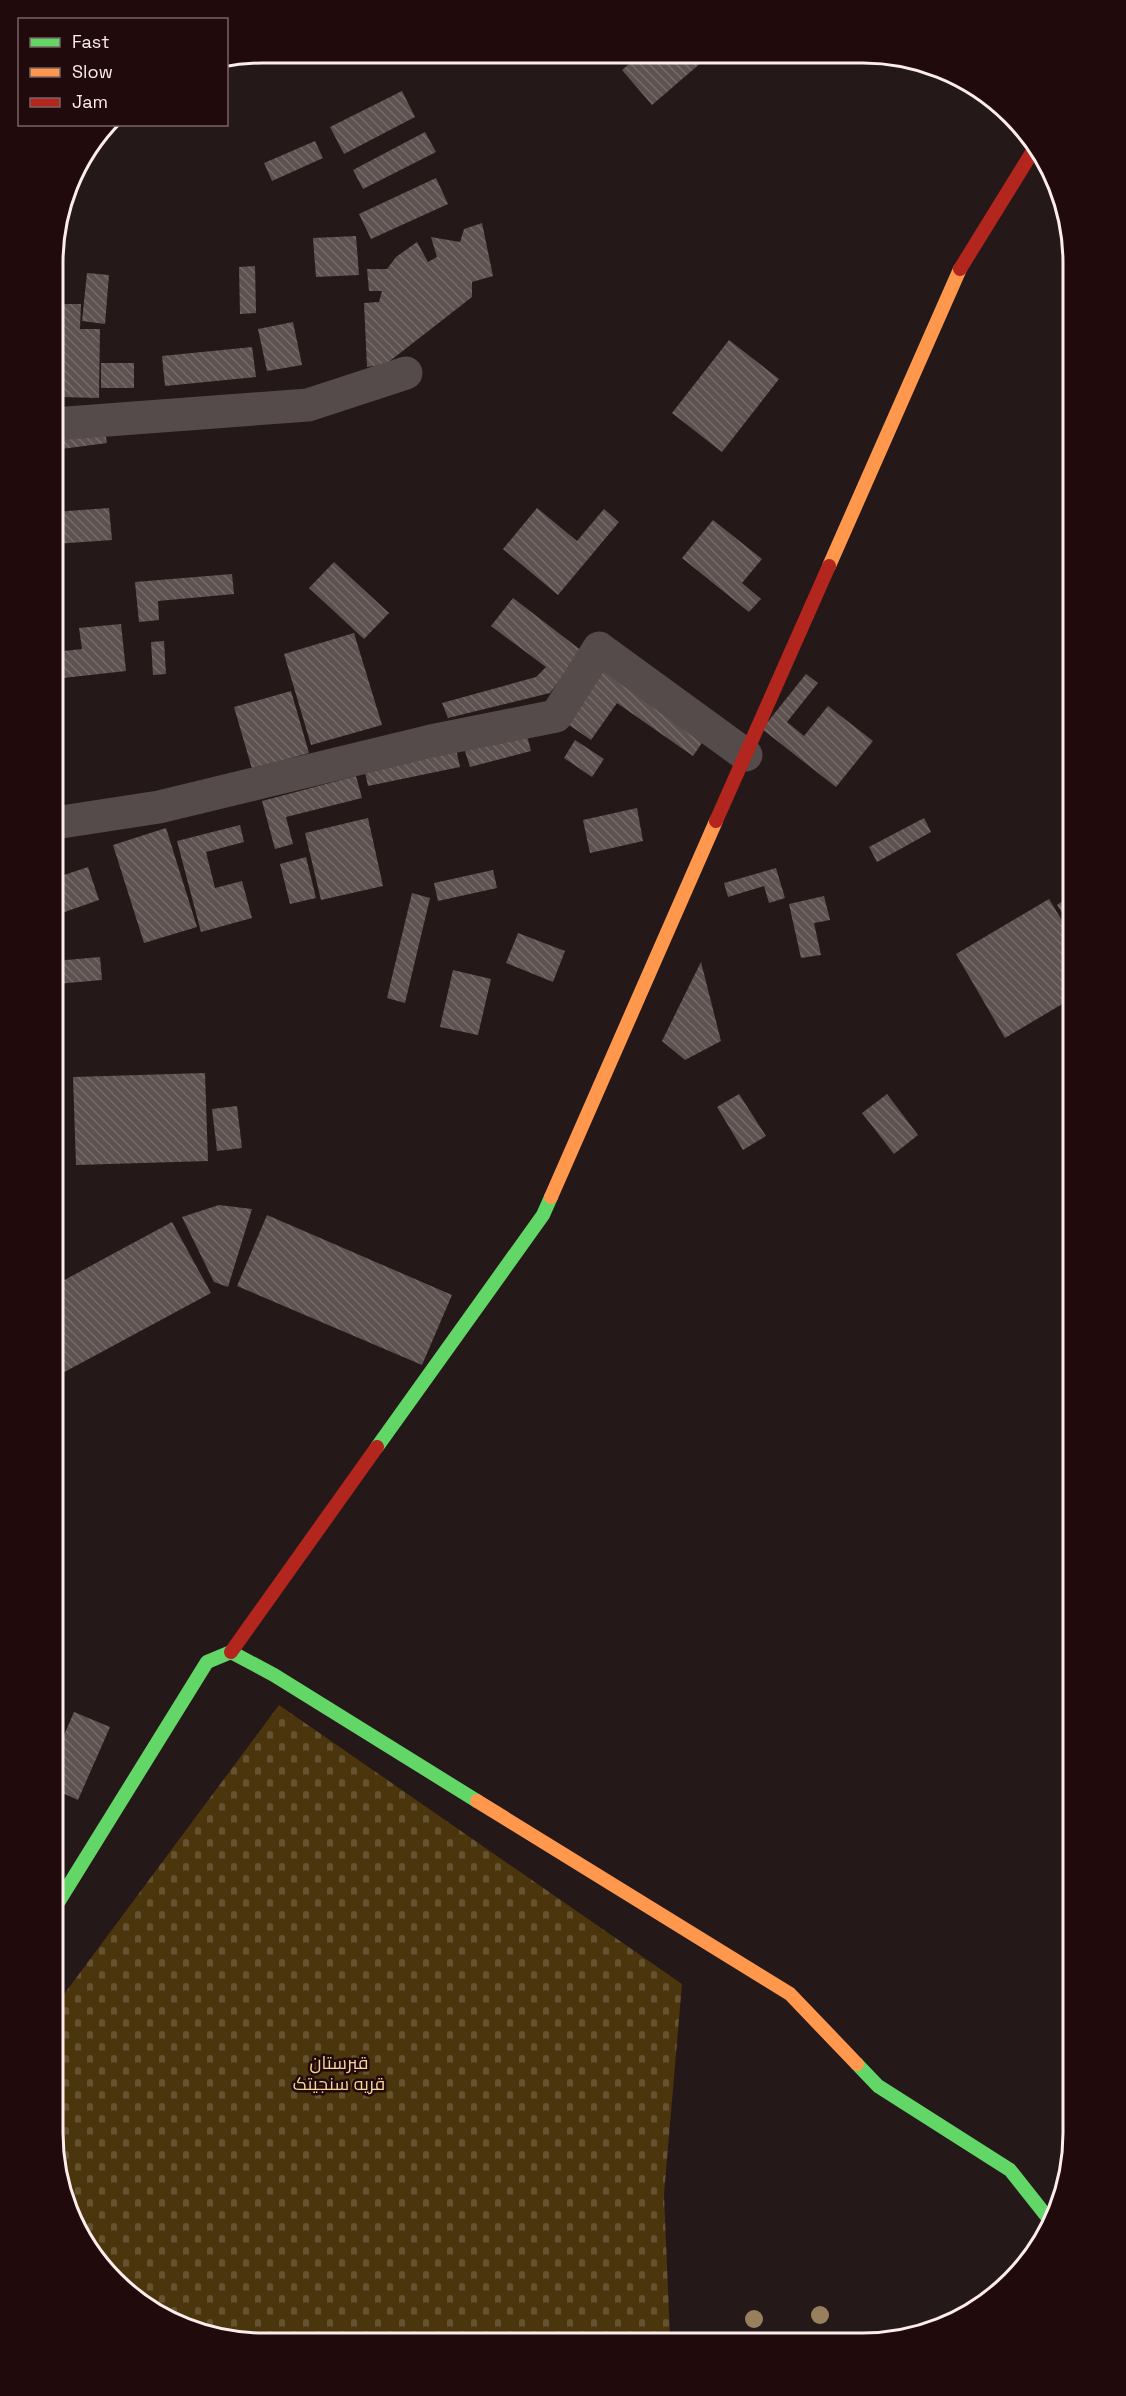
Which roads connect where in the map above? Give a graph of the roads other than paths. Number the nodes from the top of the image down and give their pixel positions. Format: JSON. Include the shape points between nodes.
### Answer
{"nodes":[{"id":1,"x":1031,"y":155,"type":"edge"},
{"id":2,"x":406,"y":374,"type":"dead end"},
{"id":3,"x":63,"y":423,"type":"edge"},
{"id":4,"x":746,"y":755,"type":"junction"},
{"id":5,"x":63,"y":822,"type":"edge"},
{"id":6,"x":231,"y":1652,"type":"junction"},
{"id":7,"x":63,"y":1895,"type":"edge"},
{"id":8,"x":1045,"y":2215,"type":"edge"}],
"edges":[{"from":1,"to":4,"type":"street","via":[[959,270]]},
{"from":2,"to":3,"type":"street","via":[[308,405]]},
{"from":4,"to":5,"type":"street","via":[[599,648],[556,716],[431,741],[159,807]]},
{"from":4,"to":6,"type":"street","via":[[543,1215]]},
{"from":6,"to":7,"type":"street","via":[[207,1662]]},
{"from":6,"to":8,"type":"street","via":[[790,1994],[878,2086],[1010,2170]]}]}
